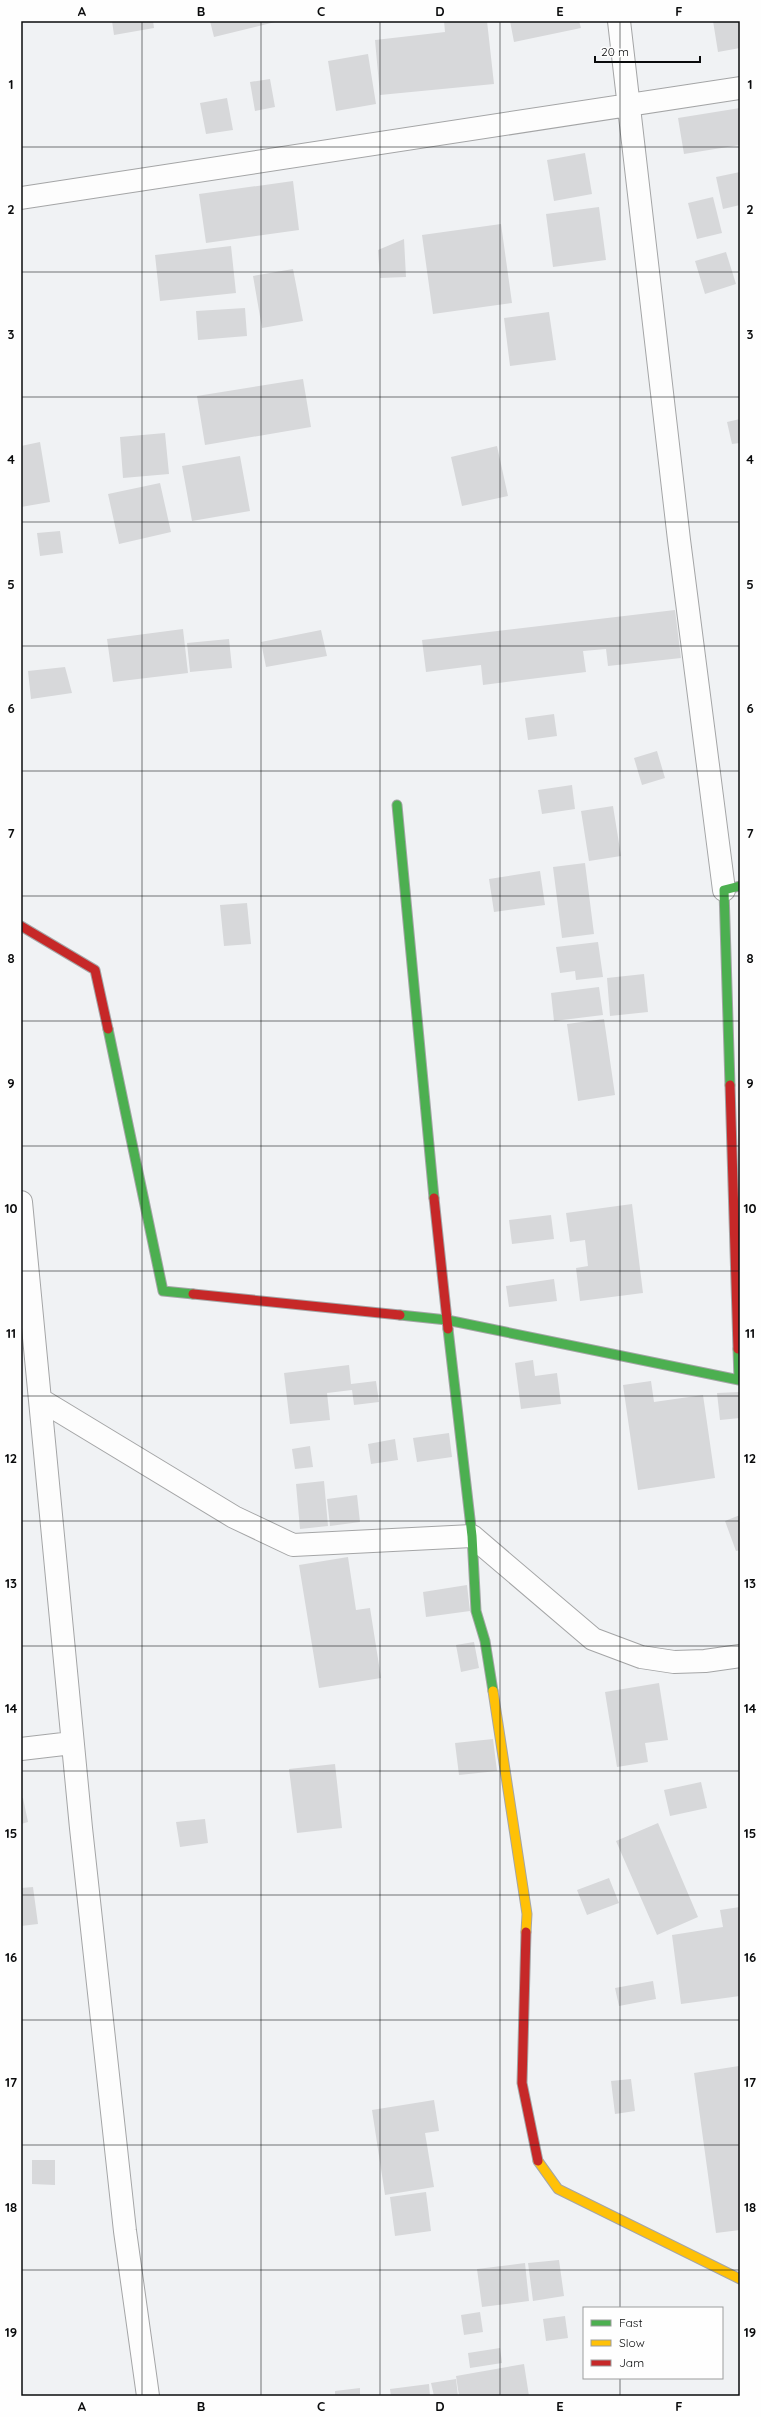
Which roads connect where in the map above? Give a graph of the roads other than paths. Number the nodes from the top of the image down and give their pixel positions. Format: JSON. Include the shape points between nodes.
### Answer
{"nodes":[{"id":1,"x":620,"y":21,"type":"edge"},
{"id":2,"x":740,"y":88,"type":"edge"},
{"id":3,"x":629,"y":106,"type":"junction"},
{"id":4,"x":21,"y":198,"type":"edge"},
{"id":5,"x":397,"y":805,"type":"dead end"},
{"id":6,"x":732,"y":888,"type":"edge"},
{"id":7,"x":21,"y":926,"type":"edge"},
{"id":8,"x":21,"y":1202,"type":"edge"},
{"id":9,"x":447,"y":1320,"type":"junction"},
{"id":10,"x":41,"y":1400,"type":"junction"},
{"id":11,"x":472,"y":1536,"type":"junction"},
{"id":12,"x":740,"y":1656,"type":"edge"},
{"id":13,"x":72,"y":1743,"type":"junction"},
{"id":14,"x":21,"y":1749,"type":"edge"},
{"id":15,"x":740,"y":2279,"type":"edge"},
{"id":16,"x":148,"y":2396,"type":"edge"}],
"edges":[{"from":1,"to":3,"type":"street"},
{"from":2,"to":3,"type":"street"},
{"from":3,"to":4,"type":"street"},
{"from":3,"to":6,"type":"street","via":[[679,540]]},
{"from":5,"to":9,"type":"street"},
{"from":6,"to":9,"type":"street","via":[[739,1380]]},
{"from":7,"to":9,"type":"street","via":[[95,970],[163,1291]]},
{"from":8,"to":10,"type":"street"},
{"from":9,"to":11,"type":"street"},
{"from":10,"to":11,"type":"street","via":[[234,1517],[293,1545]]},
{"from":10,"to":13,"type":"street"},
{"from":11,"to":12,"type":"street","via":[[593,1639],[641,1657],[674,1662]]},
{"from":11,"to":15,"type":"street","via":[[476,1611],[485,1641],[527,1914],[522,2083],[538,2161],[558,2189]]},
{"from":13,"to":14,"type":"street"},
{"from":13,"to":16,"type":"street","via":[[125,2231]]}]}
